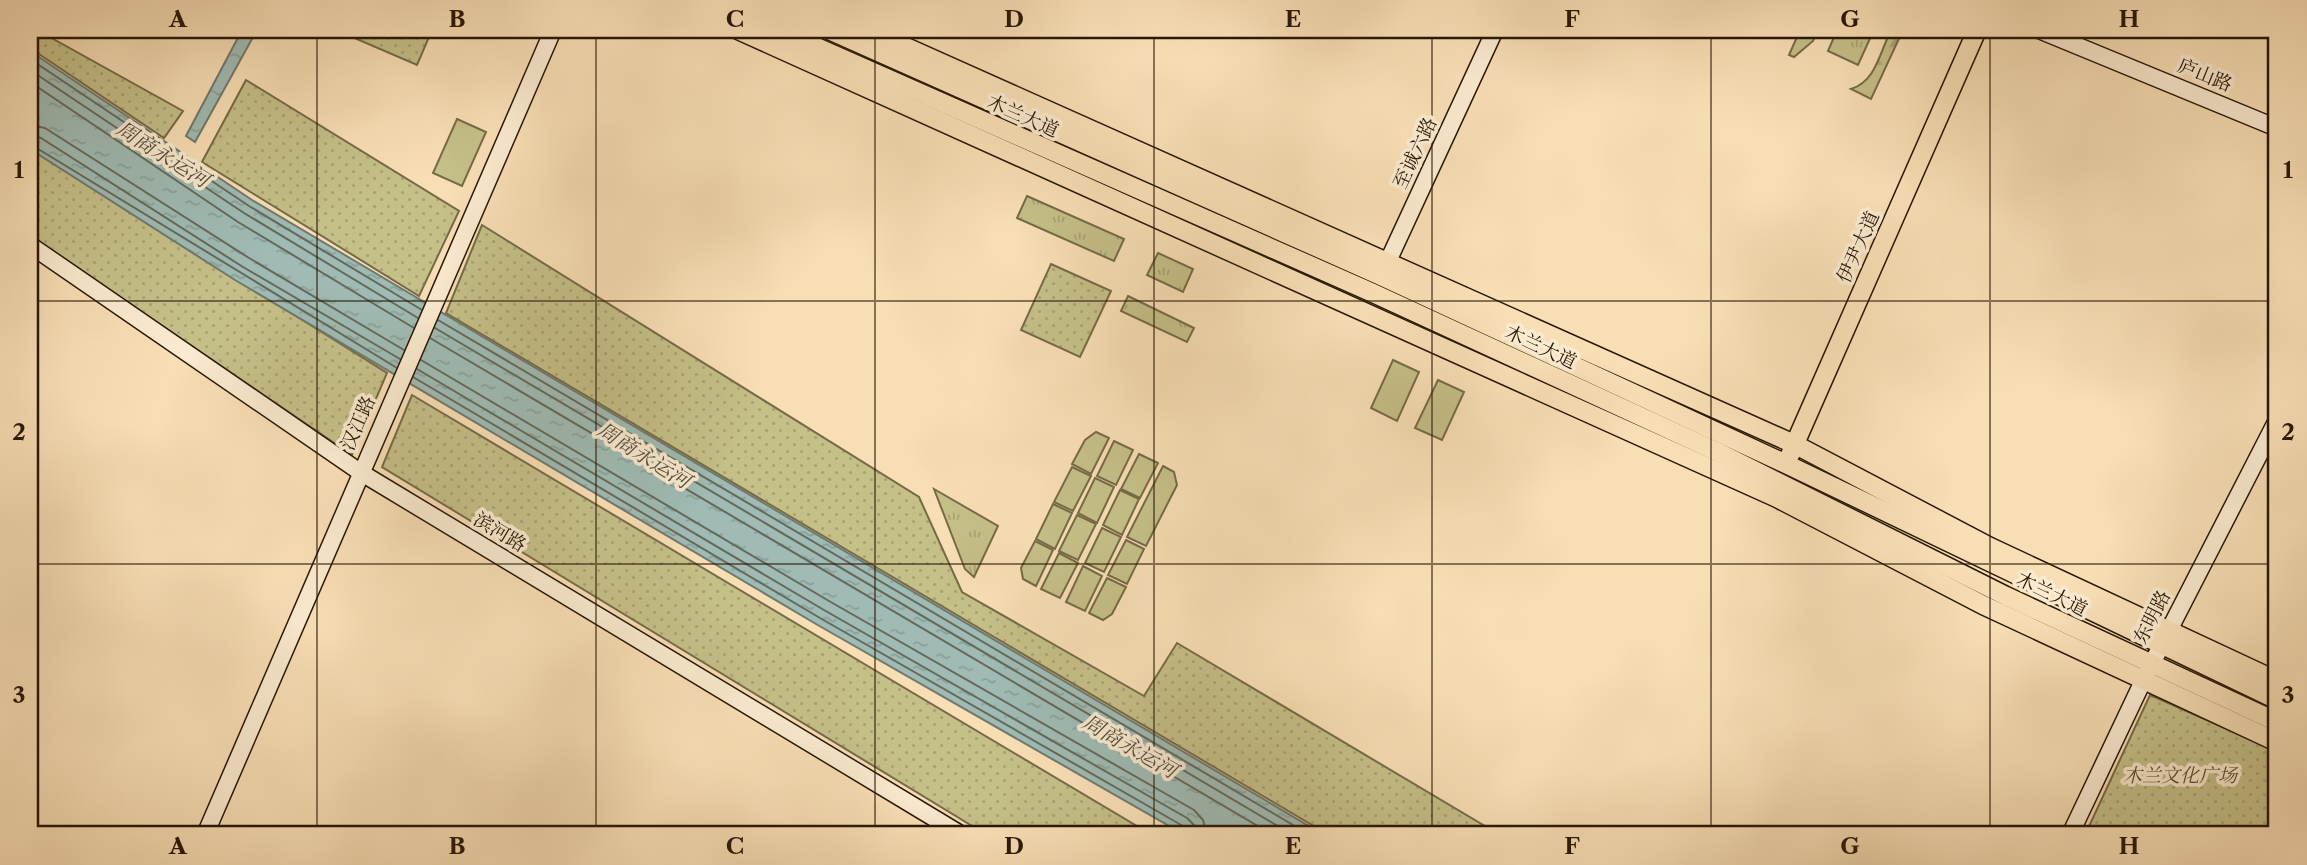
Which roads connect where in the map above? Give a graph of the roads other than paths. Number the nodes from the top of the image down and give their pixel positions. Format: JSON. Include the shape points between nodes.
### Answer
{"nodes":[{"id":1,"x":553,"y":30,"type":"edge"},
{"id":2,"x":738,"y":30,"type":"edge"},
{"id":3,"x":778,"y":30,"type":"edge"},
{"id":4,"x":829,"y":30,"type":"edge"},
{"id":5,"x":868,"y":30,"type":"edge"},
{"id":6,"x":1495,"y":30,"type":"edge"},
{"id":7,"x":1977,"y":30,"type":"edge"},
{"id":8,"x":2039,"y":30,"type":"edge"},
{"id":9,"x":2277,"y":128,"type":"edge"},
{"id":10,"x":30,"y":245,"type":"edge"},
{"id":11,"x":1385,"y":269,"type":"junction"},
{"id":12,"x":1373,"y":293,"type":"junction"},
{"id":13,"x":2277,"y":420,"type":"edge"},
{"id":14,"x":1794,"y":444,"type":"junction"},
{"id":15,"x":360,"y":472,"type":"junction"},
{"id":16,"x":1783,"y":472,"type":"junction"},
{"id":17,"x":2165,"y":638,"type":"junction"},
{"id":18,"x":2147,"y":673,"type":"junction"},
{"id":19,"x":2277,"y":681,"type":"edge"},
{"id":20,"x":2277,"y":699,"type":"edge"},
{"id":21,"x":2277,"y":722,"type":"edge"},
{"id":22,"x":2277,"y":742,"type":"edge"},
{"id":23,"x":205,"y":835,"type":"edge"},
{"id":24,"x":962,"y":835,"type":"edge"},
{"id":25,"x":2070,"y":835,"type":"edge"}],
"edges":[{"from":1,"to":15,"type":"street","name":"汉江路"},
{"from":2,"to":18,"type":"main road","via":[[1777,498],[1983,605]]},
{"from":3,"to":12,"type":"main road","name":"木兰大道"},
{"from":4,"to":11,"type":"main road","name":"木兰大道"},
{"from":5,"to":11,"type":"main road"},
{"from":6,"to":11,"type":"street","name":"至诚六路"},
{"from":7,"to":14,"type":"main road","name":"伊尹大道"},
{"from":8,"to":9,"type":"street","name":"庐山路"},
{"from":10,"to":15,"type":"street","name":"滨河路"},
{"from":11,"to":12,"type":"street","name":"至诚六路"},
{"from":11,"to":14,"type":"main road"},
{"from":11,"to":16,"type":"main road","name":"木兰大道"},
{"from":12,"to":16,"type":"main road","name":"木兰大道"},
{"from":13,"to":17,"type":"street","name":"东明路"},
{"from":14,"to":16,"type":"main road","name":"伊尹大道"},
{"from":14,"to":17,"type":"main road"},
{"from":15,"to":23,"type":"street","name":"汉江路"},
{"from":15,"to":24,"type":"street","name":"滨河路"},
{"from":16,"to":17,"type":"main road","name":"木兰大道"},
{"from":16,"to":18,"type":"main road","name":"木兰大道"},
{"from":17,"to":18,"type":"street","name":"东明路"},
{"from":17,"to":19,"type":"main road"},
{"from":17,"to":20,"type":"main road","name":"木兰大道"},
{"from":18,"to":21,"type":"main road","name":"木兰大道"},
{"from":18,"to":22,"type":"main road"},
{"from":18,"to":25,"type":"street","name":"东明路"}]}
